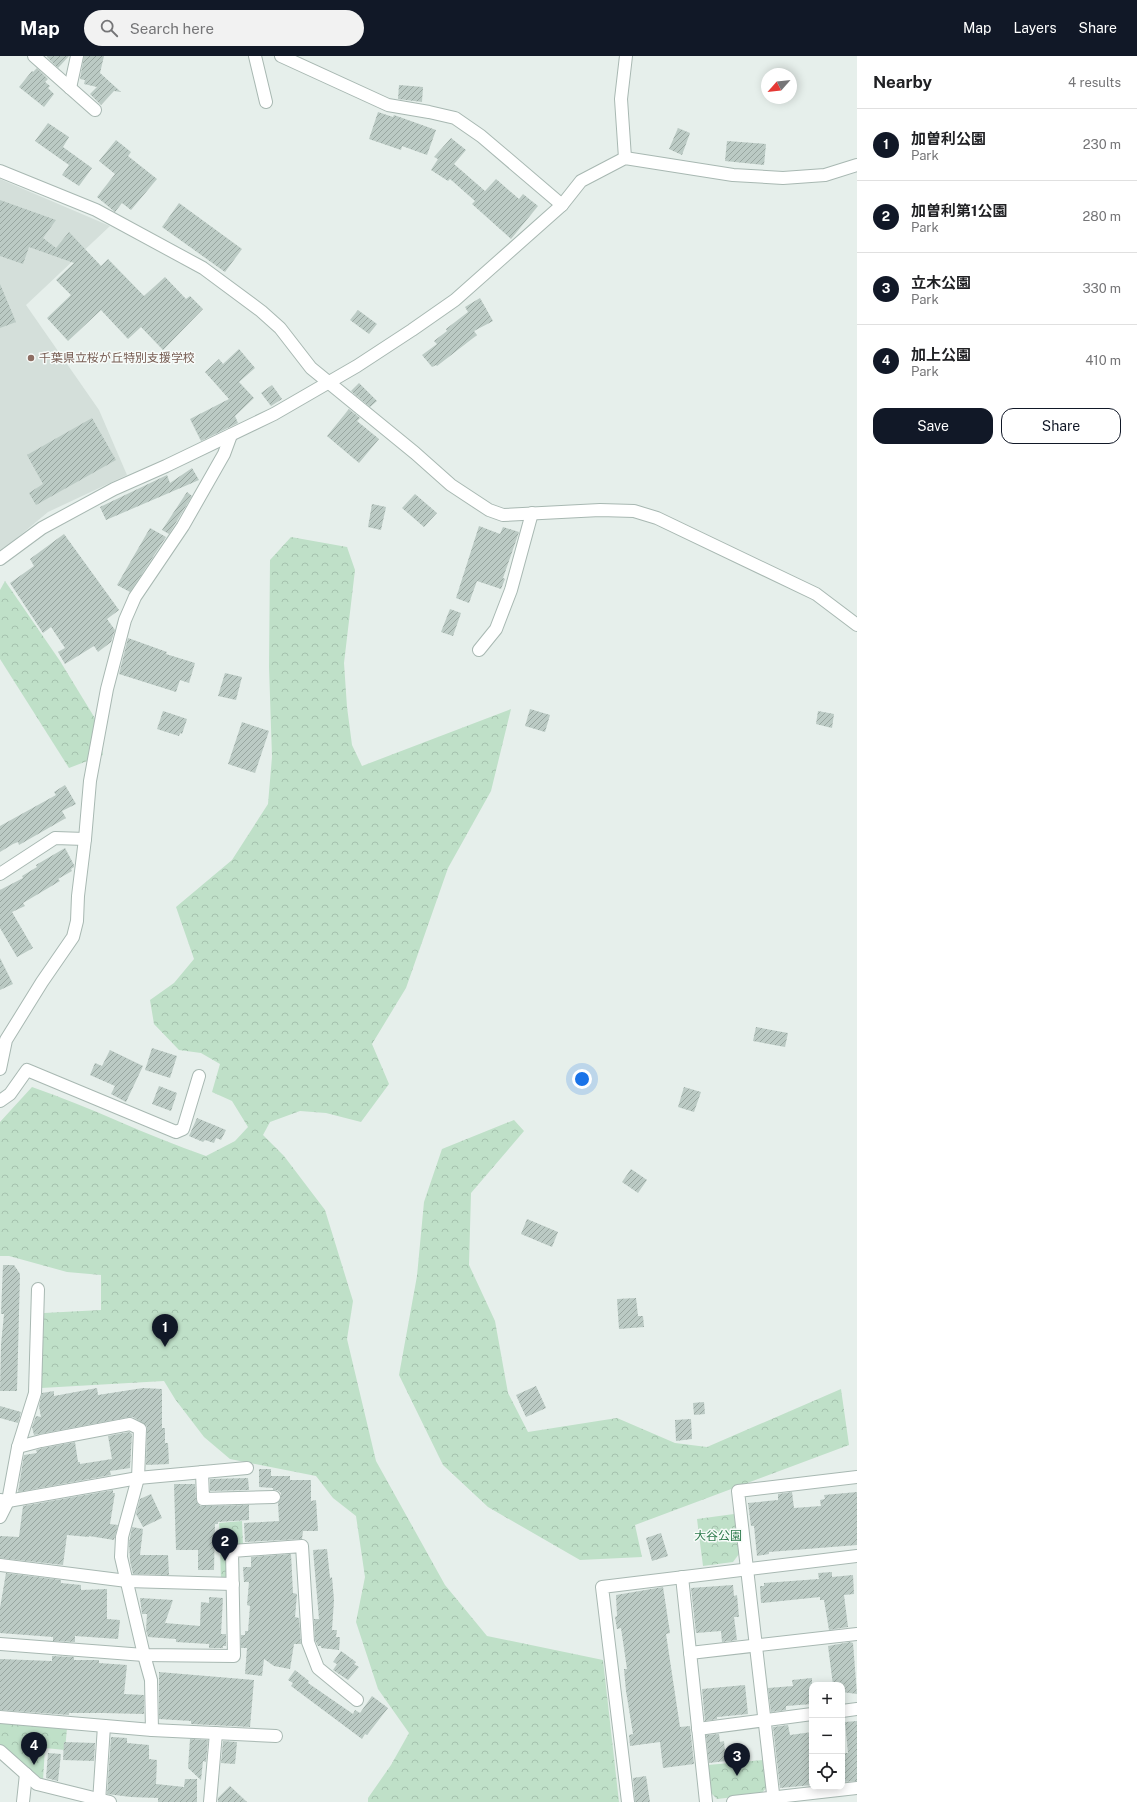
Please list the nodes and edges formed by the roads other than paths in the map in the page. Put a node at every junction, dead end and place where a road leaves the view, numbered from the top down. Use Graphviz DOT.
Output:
graph roads {
  1 [pos="34,56"];
  2 [pos="77,56"];
  3 [pos="255,56"];
  4 [pos="281,56"];
  5 [pos="626,56"];
  6 [pos="70,88"];
  7 [pos="266,102"];
  8 [pos="95,110"];
  9 [pos="625,158"];
  10 [pos="857,165"];
  11 [pos="0,171"];
  12 [pos="562,205"];
  13 [pos="327,383"];
  14 [pos="231,435"];
  15 [pos="532,513"];
  16 [pos="0,560"];
  17 [pos="857,625"];
  18 [pos="479,650"];
  19 [pos="85,839"];
  20 [pos="0,874"];
  21 [pos="0,1069"];
  22 [pos="199,1076"];
  23 [pos="0,1101"];
  24 [pos="38,1289"];
  25 [pos="18,1447"];
  26 [pos="247,1468"];
  27 [pos="202,1472"];
  28 [pos="857,1477"];
  29 [pos="138,1478"];
  30 [pos="274,1498"];
  31 [pos="4,1500"];
  32 [pos="0,1517"];
  33 [pos="857,1556"];
  34 [pos="0,1565"];
  35 [pos="747,1569"];
  36 [pos="682,1578"];
  37 [pos="127,1581"];
  38 [pos="233,1584"];
  39 [pos="857,1634"];
  40 [pos="0,1644"];
  41 [pos="756,1645"];
  42 [pos="690,1653"];
  43 [pos="144,1655"];
  44 [pos="357,1700"];
  45 [pos="857,1710"];
  46 [pos="845,1711"];
  47 [pos="809,1714"];
  48 [pos="0,1717"];
  49 [pos="764,1720"];
  50 [pos="104,1726"];
  51 [pos="698,1729"];
  52 [pos="152,1730"];
  53 [pos="216,1733"];
  54 [pos="276,1736"];
  55 [pos="0,1751"];
  56 [pos="26,1774"];
  57 [pos="857,1788"];
  58 [pos="773,1800"];
  59 [pos="103,1801"];
  60 [pos="23,1802"];
  61 [pos="210,1802"];
  62 [pos="628,1802"];
  63 [pos="706,1802"];
  64 [pos="733,1802"];
  1 -- 6 [label="street"];
  2 -- 6 [label="street"];
  3 -- 7 [label="street"];
  4 -- 12 [label="street"];
  5 -- 9 [label="street"];
  6 -- 8 [label="street"];
  9 -- 10 [label="street"];
  9 -- 12 [label="street"];
  11 -- 13 [label="street"];
  12 -- 13 [label="street"];
  13 -- 14 [label="street"];
  13 -- 15 [label="street"];
  14 -- 16 [label="street"];
  14 -- 19 [label="street"];
  15 -- 17 [label="street"];
  15 -- 18 [label="street"];
  19 -- 20 [label="street"];
  19 -- 21 [label="street"];
  22 -- 23 [label="street"];
  24 -- 25 [label="street"];
  25 -- 29 [label="street"];
  25 -- 31 [label="street"];
  26 -- 27 [label="street"];
  27 -- 29 [label="street"];
  27 -- 30 [label="street"];
  28 -- 35 [label="street"];
  29 -- 31 [label="street"];
  29 -- 37 [label="street"];
  31 -- 32 [label="street"];
  33 -- 35 [label="street"];
  34 -- 37 [label="street"];
  35 -- 36 [label="street"];
  35 -- 41 [label="street"];
  36 -- 42 [label="street"];
  36 -- 62 [label="street"];
  37 -- 38 [label="street"];
  37 -- 43 [label="street"];
  38 -- 43 [label="street"];
  38 -- 44 [label="street"];
  39 -- 41 [label="street"];
  40 -- 43 [label="street"];
  41 -- 42 [label="street"];
  41 -- 49 [label="street"];
  42 -- 51 [label="street"];
  43 -- 52 [label="street"];
  45 -- 46 [label="street"];
  47 -- 49 [label="street"];
  48 -- 50 [label="street"];
  49 -- 51 [label="street"];
  49 -- 58 [label="street"];
  50 -- 52 [label="street"];
  50 -- 59 [label="street"];
  51 -- 63 [label="street"];
  52 -- 53 [label="street"];
  53 -- 54 [label="street"];
  53 -- 61 [label="street"];
  55 -- 56 [label="street"];
  56 -- 59 [label="street"];
  56 -- 60 [label="street"];
  57 -- 58 [label="street"];
  58 -- 64 [label="street"];
}
